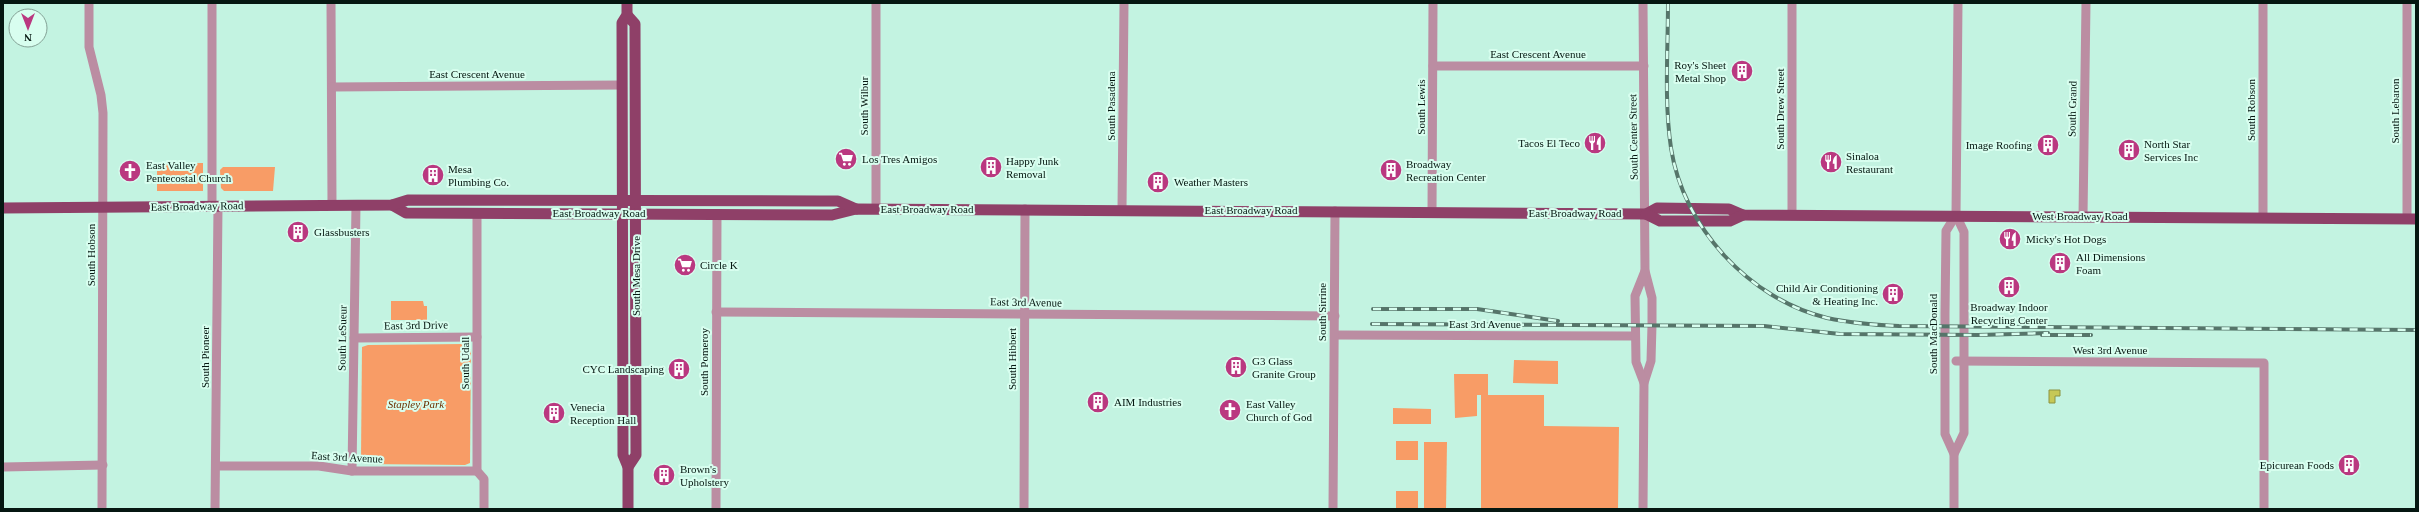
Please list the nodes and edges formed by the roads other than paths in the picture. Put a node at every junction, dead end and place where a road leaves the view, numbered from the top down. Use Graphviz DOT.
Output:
graph roads {
  1 [pos="89,3"];
  2 [pos="212,3"];
  3 [pos="331,3"];
  4 [pos="627,3"];
  5 [pos="876,3"];
  6 [pos="1124,3"];
  7 [pos="1433,3"];
  8 [pos="1643,3"];
  9 [pos="1792,3"];
  10 [pos="1958,3"];
  11 [pos="2086,3"];
  12 [pos="2263,3"];
  13 [pos="2407,3"];
  14 [pos="627,15"];
  15 [pos="1433,66"];
  16 [pos="1644,66"];
  17 [pos="622,86"];
  18 [pos="332,87"];
  19 [pos="622,200"];
  20 [pos="636,201"];
  21 [pos="332,204"];
  22 [pos="356,205"];
  23 [pos="392,205"];
  24 [pos="215,206"];
  25 [pos="3,208"];
  26 [pos="103,208"];
  27 [pos="1025,208"];
  28 [pos="856,209"];
  29 [pos="876,209"];
  30 [pos="1122,209"];
  31 [pos="1335,211"];
  32 [pos="1432,212"];
  33 [pos="622,213"];
  34 [pos="636,213"];
  35 [pos="477,214"];
  36 [pos="717,214"];
  37 [pos="1646,214"];
  38 [pos="1792,215"];
  39 [pos="1956,215"];
  40 [pos="2083,216"];
  41 [pos="2263,218"];
  42 [pos="2412,219"];
  43 [pos="1645,271"];
  44 [pos="716,312"];
  45 [pos="1025,315"];
  46 [pos="1335,316"];
  47 [pos="1335,335"];
  48 [pos="1635,336"];
  49 [pos="477,337"];
  50 [pos="354,338"];
  51 [pos="1960,361"];
  52 [pos="1644,382"];
  53 [pos="1954,454"];
  54 [pos="103,465"];
  55 [pos="216,466"];
  56 [pos="3,467"];
  57 [pos="628,467"];
  58 [pos="352,471"];
  59 [pos="477,471"];
  60 [pos="102,509"];
  61 [pos="215,509"];
  62 [pos="484,509"];
  63 [pos="628,509"];
  64 [pos="716,509"];
  65 [pos="1024,509"];
  66 [pos="1333,509"];
  67 [pos="1643,509"];
  68 [pos="1954,509"];
  69 [pos="2264,509"];
  1 -- 26 [label="street, South Hobson"];
  2 -- 24 [label="street, South Pioneer"];
  3 -- 18 [label="street"];
  4 -- 14 [label="main road, South Mesa Drive"];
  5 -- 29 [label="street, South Wilbur"];
  6 -- 30 [label="street, South Pasadena"];
  7 -- 15 [label="street, South Lewis"];
  8 -- 16 [label="street, South Center Street"];
  9 -- 38 [label="street, South Drew Street"];
  10 -- 39 [label="street, South MacDonald"];
  11 -- 40 [label="street, South Grand"];
  12 -- 41 [label="street, South Robson"];
  13 -- 42 [label="street, South Lebaron"];
  14 -- 17 [label="main road, South Mesa Drive"];
  14 -- 20 [label="main road, South Mesa Drive"];
  15 -- 16 [label="street, East Crescent Avenue"];
  15 -- 32 [label="street, South Lewis"];
  16 -- 37 [label="street, South Center Street"];
  17 -- 18 [label="street, East Crescent Avenue"];
  17 -- 19 [label="main road, South Mesa Drive"];
  18 -- 21 [label="street"];
  19 -- 20 [label="main road, East Broadway Road"];
  19 -- 23 [label="main road, East Broadway Road"];
  19 -- 33 [label="main road, South Mesa Drive"];
  20 -- 28 [label="main road, East Broadway Road"];
  20 -- 34 [label="main road, South Mesa Drive"];
  21 -- 22 [label="main road, East Broadway Road"];
  21 -- 24 [label="main road, East Broadway Road"];
  22 -- 23 [label="main road, East Broadway Road"];
  22 -- 50 [label="street, South LeSueur"];
  23 -- 35 [label="main road, East Broadway Road"];
  24 -- 26 [label="main road, East Broadway Road"];
  24 -- 55 [label="street, South Pioneer"];
  25 -- 26 [label="main road, East Broadway Road"];
  26 -- 54 [label="street, South Hobson"];
  27 -- 29 [label="main road, East Broadway Road"];
  27 -- 30 [label="main road, East Broadway Road"];
  27 -- 45 [label="street, South Hibbert"];
  28 -- 29 [label="main road, East Broadway Road"];
  28 -- 36 [label="main road, East Broadway Road"];
  30 -- 31 [label="main road, East Broadway Road"];
  31 -- 32 [label="main road, East Broadway Road"];
  31 -- 46 [label="street, South Sirrine"];
  32 -- 37 [label="main road, East Broadway Road"];
  33 -- 34 [label="main road, East Broadway Road"];
  33 -- 35 [label="main road, East Broadway Road"];
  33 -- 57 [label="main road, South Mesa Drive"];
  34 -- 36 [label="main road, East Broadway Road"];
  34 -- 57 [label="main road, South Mesa Drive"];
  35 -- 49 [label="street, South Udall"];
  36 -- 44 [label="street, South Pomeroy"];
  37 -- 38 [label="main road, West Broadway Road"];
  37 -- 43 [label="street, South Center Street"];
  38 -- 39 [label="main road, West Broadway Road"];
  39 -- 40 [label="main road, West Broadway Road"];
  39 -- 51 [label="street, South MacDonald"];
  39 -- 53 [label="street, South MacDonald"];
  40 -- 41 [label="main road, West Broadway Road"];
  41 -- 42 [label="main road, West Broadway Road"];
  43 -- 48 [label="street, South Center Street"];
  43 -- 52 [label="street, South Center Street"];
  44 -- 45 [label="street, East 3rd Avenue"];
  44 -- 64 [label="street, South Pomeroy"];
  45 -- 46 [label="street, East 3rd Avenue"];
  45 -- 65 [label="street, South Hibbert"];
  46 -- 47 [label="street, South Sirrine"];
  47 -- 48 [label="street, East 3rd Avenue"];
  47 -- 66 [label="street, South Sirrine"];
  48 -- 52 [label="street, South Center Street"];
  49 -- 50 [label="street, East 3rd Drive"];
  49 -- 59 [label="street, South Udall"];
  50 -- 58 [label="street, South LeSueur"];
  51 -- 53 [label="street, South MacDonald"];
  51 -- 69 [label="street, West 3rd Avenue"];
  52 -- 67 [label="street, South Center Street"];
  53 -- 68 [label="street, South MacDonald"];
  54 -- 56 [label="street"];
  54 -- 60 [label="street, South Hobson"];
  55 -- 58 [label="street, East 3rd Avenue"];
  55 -- 61 [label="street, South Pioneer"];
  57 -- 63 [label="main road, South Mesa Drive"];
  58 -- 59 [label="street, East 3rd Avenue"];
  59 -- 62 [label="street, South Udall"];
}
